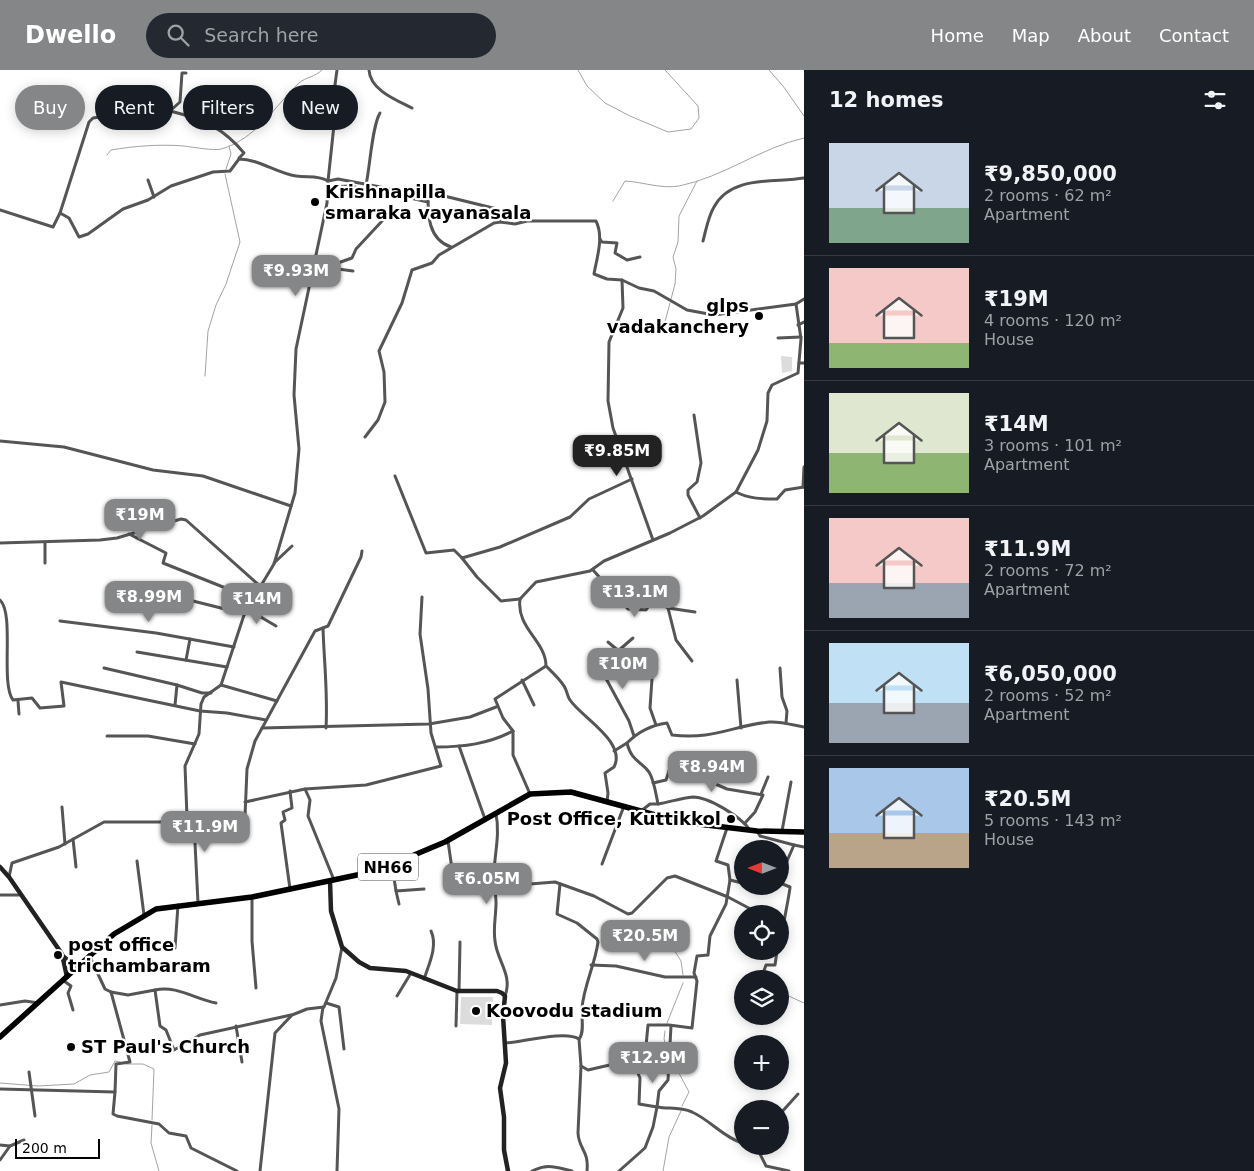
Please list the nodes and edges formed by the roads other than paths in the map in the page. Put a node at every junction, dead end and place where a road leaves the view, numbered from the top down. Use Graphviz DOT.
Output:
graph roads {
  1 [pos="337,70"];
  2 [pos="369,70"];
  3 [pos="186,73"];
  4 [pos="173,108"];
  5 [pos="412,108"];
  6 [pos="173,112"];
  7 [pos="380,113"];
  8 [pos="95,118"];
  9 [pos="238,159"];
  10 [pos="804,178"];
  11 [pos="148,180"];
  12 [pos="328,181"];
  13 [pos="366,185"];
  14 [pos="327,187"];
  15 [pos="428,192"];
  16 [pos="154,197"];
  17 [pos="428,202"];
  18 [pos="0,210"];
  19 [pos="60,213"];
  20 [pos="383,220"];
  21 [pos="500,222"];
  22 [pos="599,238"];
  23 [pos="703,241"];
  24 [pos="452,248"];
  25 [pos="640,257"];
  26 [pos="315,259"];
  27 [pos="335,264"];
  28 [pos="353,271"];
  29 [pos="622,280"];
  30 [pos="804,299"];
  31 [pos="796,304"];
  32 [pos="804,322"];
  33 [pos="798,325"];
  34 [pos="801,337"];
  35 [pos="778,338"];
  36 [pos="804,363"];
  37 [pos="799,364"];
  38 [pos="694,414"];
  39 [pos="365,437"];
  40 [pos="0,441"];
  41 [pos="804,467"];
  42 [pos="395,476"];
  43 [pos="632,479"];
  44 [pos="803,487"];
  45 [pos="736,492"];
  46 [pos="291,506"];
  47 [pos="700,518"];
  48 [pos="129,534"];
  49 [pos="654,540"];
  50 [pos="45,542"];
  51 [pos="0,543"];
  52 [pos="292,546"];
  53 [pos="362,551"];
  54 [pos="462,558"];
  55 [pos="45,563"];
  56 [pos="274,564"];
  57 [pos="593,570"];
  58 [pos="260,586"];
  59 [pos="157,592"];
  60 [pos="422,597"];
  61 [pos="253,599"];
  62 [pos="520,599"];
  63 [pos="0,600"];
  64 [pos="668,608"];
  65 [pos="247,609"];
  66 [pos="695,612"];
  67 [pos="245,614"];
  68 [pos="60,621"];
  69 [pos="276,626"];
  70 [pos="323,628"];
  71 [pos="633,638"];
  72 [pos="190,639"];
  73 [pos="608,642"];
  74 [pos="234,647"];
  75 [pos="137,652"];
  76 [pos="618,652"];
  77 [pos="186,660"];
  78 [pos="692,661"];
  79 [pos="546,666"];
  80 [pos="227,667"];
  81 [pos="591,667"];
  82 [pos="104,668"];
  83 [pos="780,668"];
  84 [pos="522,680"];
  85 [pos="738,680"];
  86 [pos="177,685"];
  87 [pos="221,685"];
  88 [pos="211,693"];
  89 [pos="18,701"];
  90 [pos="277,701"];
  91 [pos="175,705"];
  92 [pos="534,705"];
  93 [pos="496,707"];
  94 [pos="200,711"];
  95 [pos="19,714"];
  96 [pos="266,720"];
  97 [pos="430,724"];
  98 [pos="786,724"];
  99 [pos="656,725"];
  100 [pos="804,727"];
  101 [pos="262,728"];
  102 [pos="326,728"];
  103 [pos="741,728"];
  104 [pos="513,731"];
  105 [pos="107,736"];
  106 [pos="634,736"];
  107 [pos="627,743"];
  108 [pos="195,744"];
  109 [pos="459,746"];
  110 [pos="436,747"];
  111 [pos="614,751"];
  112 [pos="768,777"];
  113 [pos="790,782"];
  114 [pos="653,784"];
  115 [pos="306,789"];
  116 [pos="290,791"];
  117 [pos="530,794"];
  118 [pos="761,794"];
  119 [pos="245,802"];
  120 [pos="607,802"];
  121 [pos="658,804"];
  122 [pos="624,806"];
  123 [pos="62,807"];
  124 [pos="641,811"];
  125 [pos="496,814"];
  126 [pos="187,818"];
  127 [pos="485,820"];
  128 [pos="745,823"];
  129 [pos="727,828"];
  130 [pos="750,831"];
  131 [pos="757,831"];
  132 [pos="804,832"];
  133 [pos="781,833"];
  134 [pos="73,840"];
  135 [pos="448,840"];
  136 [pos="65,844"];
  137 [pos="794,845"];
  138 [pos="804,847"];
  139 [pos="789,856"];
  140 [pos="137,861"];
  141 [pos="602,864"];
  142 [pos="392,866"];
  143 [pos="0,867"];
  144 [pos="76,867"];
  145 [pos="452,869"];
  146 [pos="494,874"];
  147 [pos="9,877"];
  148 [pos="730,880"];
  149 [pos="332,881"];
  150 [pos="734,881"];
  151 [pos="560,884"];
  152 [pos="290,889"];
  153 [pos="424,889"];
  154 [pos="396,890"];
  155 [pos="0,895"];
  156 [pos="21,895"];
  157 [pos="252,897"];
  158 [pos="728,897"];
  159 [pos="198,903"];
  160 [pos="399,904"];
  161 [pos="178,905"];
  162 [pos="743,905"];
  163 [pos="144,915"];
  164 [pos="432,931"];
  165 [pos="460,942"];
  166 [pos="342,947"];
  167 [pos="175,948"];
  168 [pos="62,954"];
  169 [pos="89,954"];
  170 [pos="776,960"];
  171 [pos="591,965"];
  172 [pos="77,968"];
  173 [pos="764,970"];
  174 [pos="411,973"];
  175 [pos="696,977"];
  176 [pos="66,979"];
  177 [pos="424,979"];
  178 [pos="256,988"];
  179 [pos="155,990"];
  180 [pos="458,991"];
  181 [pos="111,992"];
  182 [pos="397,996"];
  183 [pos="505,996"];
  184 [pos="216,1003"];
  185 [pos="326,1003"];
  186 [pos="40,1004"];
  187 [pos="0,1005"];
  188 [pos="323,1007"];
  189 [pos="74,1010"];
  190 [pos="292,1015"];
  191 [pos="236,1026"];
  192 [pos="456,1026"];
  193 [pos="672,1026"];
  194 [pos="0,1036"];
  195 [pos="579,1039"];
  196 [pos="506,1044"];
  197 [pos="344,1049"];
  198 [pos="630,1055"];
  199 [pos="242,1062"];
  200 [pos="581,1066"];
  201 [pos="29,1072"];
  202 [pos="29,1086"];
  203 [pos="0,1088"];
  204 [pos="115,1092"];
  205 [pos="798,1094"];
  206 [pos="789,1104"];
  207 [pos="657,1107"];
  208 [pos="35,1116"];
  209 [pos="734,1139"];
  210 [pos="24,1140"];
  211 [pos="0,1145"];
  212 [pos="10,1146"];
  213 [pos="760,1155"];
  214 [pos="0,1160"];
  215 [pos="237,1171"];
  216 [pos="261,1171"];
  217 [pos="337,1171"];
  218 [pos="508,1171"];
  219 [pos="532,1171"];
  220 [pos="572,1171"];
  221 [pos="587,1171"];
  222 [pos="620,1171"];
  223 [pos="789,1171"];
  1 -- 12 [label="street"];
  2 -- 5 [label="street"];
  3 -- 4 [label="street"];
  6 -- 9 [label="street"];
  7 -- 13 [label="street"];
  8 -- 19 [label="street"];
  9 -- 12 [label="street"];
  9 -- 16 [label="street"];
  10 -- 23 [label="street"];
  11 -- 16 [label="street"];
  12 -- 13 [label="street"];
  12 -- 14 [label="street"];
  13 -- 15 [label="street"];
  14 -- 17 [label="street"];
  14 -- 26 [label="street"];
  15 -- 17 [label="street"];
  15 -- 21 [label="street"];
  16 -- 19 [label="street"];
  17 -- 24 [label="street"];
  18 -- 19 [label="street"];
  20 -- 27 [label="street"];
  21 -- 22 [label="street"];
  21 -- 24 [label="street"];
  22 -- 25 [label="street"];
  22 -- 29 [label="street"];
  24 -- 39 [label="street"];
  26 -- 27 [label="street"];
  26 -- 46 [label="street"];
  27 -- 28 [label="street"];
  29 -- 31 [label="street"];
  29 -- 43 [label="street"];
  30 -- 31 [label="street"];
  31 -- 33 [label="street"];
  32 -- 33 [label="street"];
  33 -- 34 [label="street"];
  34 -- 35 [label="street"];
  34 -- 37 [label="street"];
  36 -- 37 [label="street"];
  37 -- 45 [label="street"];
  38 -- 47 [label="street"];
  40 -- 46 [label="street"];
  41 -- 44 [label="street"];
  42 -- 54 [label="street"];
  43 -- 49 [label="street"];
  43 -- 54 [label="street"];
  44 -- 45 [label="street"];
  45 -- 47 [label="street"];
  46 -- 56 [label="street"];
  47 -- 49 [label="street"];
  48 -- 50 [label="street"];
  48 -- 58 [label="street"];
  48 -- 61 [label="street"];
  49 -- 57 [label="street"];
  50 -- 51 [label="street"];
  50 -- 55 [label="street"];
  52 -- 56 [label="street"];
  53 -- 70 [label="street"];
  54 -- 62 [label="street"];
  56 -- 58 [label="street"];
  57 -- 62 [label="street"];
  57 -- 64 [label="street"];
  58 -- 61 [label="street"];
  59 -- 67 [label="street"];
  60 -- 97 [label="street"];
  61 -- 65 [label="street"];
  62 -- 79 [label="street"];
  63 -- 89 [label="street"];
  64 -- 66 [label="street"];
  64 -- 78 [label="street"];
  65 -- 67 [label="street"];
  65 -- 69 [label="street"];
  67 -- 74 [label="street"];
  68 -- 72 [label="street"];
  70 -- 90 [label="street"];
  70 -- 102 [label="street"];
  71 -- 76 [label="street"];
  72 -- 74 [label="street"];
  72 -- 77 [label="street"];
  73 -- 76 [label="street"];
  74 -- 80 [label="street"];
  75 -- 77 [label="street"];
  76 -- 99 [label="street"];
  77 -- 80 [label="street"];
  79 -- 84 [label="street"];
  79 -- 111 [label="street"];
  80 -- 87 [label="street"];
  81 -- 106 [label="street"];
  82 -- 86 [label="street"];
  83 -- 98 [label="street"];
  84 -- 92 [label="street"];
  84 -- 93 [label="street"];
  85 -- 103 [label="street"];
  86 -- 88 [label="street"];
  86 -- 91 [label="street"];
  87 -- 88 [label="street"];
  87 -- 90 [label="street"];
  88 -- 94 [label="street"];
  89 -- 91 [label="street"];
  89 -- 95 [label="street"];
  90 -- 96 [label="street"];
  91 -- 94 [label="street"];
  93 -- 97 [label="street"];
  93 -- 104 [label="street"];
  94 -- 96 [label="street"];
  94 -- 108 [label="street"];
  96 -- 101 [label="street"];
  97 -- 102 [label="street"];
  97 -- 110 [label="street"];
  98 -- 100 [label="street"];
  98 -- 103 [label="street"];
  99 -- 103 [label="street"];
  99 -- 106 [label="street"];
  101 -- 102 [label="street"];
  101 -- 119 [label="street"];
  104 -- 109 [label="street"];
  104 -- 117 [label="street"];
  105 -- 108 [label="street"];
  106 -- 107 [label="street"];
  107 -- 111 [label="street"];
  107 -- 114 [label="street"];
  108 -- 126 [label="street"];
  109 -- 110 [label="street"];
  109 -- 127 [label="street"];
  110 -- 115 [label="street"];
  111 -- 120 [label="street"];
  112 -- 118 [label="street"];
  113 -- 133 [label="street"];
  114 -- 118 [label="street"];
  114 -- 121 [label="street"];
  115 -- 116 [label="street"];
  115 -- 149 [label="street"];
  116 -- 119 [label="street"];
  116 -- 152 [label="street"];
  117 -- 120 [label="highway, NH66"];
  117 -- 125 [label="highway, NH66"];
  118 -- 128 [label="street"];
  119 -- 126 [label="street"];
  120 -- 122 [label="highway, NH66"];
  121 -- 124 [label="street"];
  121 -- 128 [label="street"];
  122 -- 124 [label="highway, NH66"];
  122 -- 141 [label="street"];
  123 -- 136 [label="street"];
  124 -- 129 [label="highway, NH66"];
  125 -- 127 [label="highway, NH66"];
  125 -- 146 [label="street"];
  126 -- 134 [label="street"];
  126 -- 159 [label="street"];
  127 -- 135 [label="highway, NH66"];
  128 -- 130 [label="street"];
  129 -- 130 [label="highway, NH66"];
  129 -- 148 [label="street"];
  130 -- 131 [label="highway, NH66"];
  131 -- 133 [label="highway, NH66"];
  131 -- 137 [label="street"];
  132 -- 133 [label="highway, NH66"];
  134 -- 136 [label="street"];
  134 -- 144 [label="street"];
  135 -- 142 [label="highway, NH66"];
  135 -- 145 [label="street"];
  136 -- 147 [label="street"];
  137 -- 138 [label="street"];
  137 -- 139 [label="street"];
  140 -- 163 [label="street"];
  142 -- 149 [label="highway, NH66"];
  142 -- 154 [label="street"];
  143 -- 147 [label="main road"];
  146 -- 151 [label="street"];
  146 -- 183 [label="street"];
  147 -- 156 [label="main road"];
  148 -- 150 [label="street"];
  148 -- 158 [label="street"];
  149 -- 152 [label="highway, NH66"];
  149 -- 166 [label="main road"];
  151 -- 158 [label="street"];
  151 -- 171 [label="street"];
  152 -- 157 [label="highway, NH66"];
  153 -- 154 [label="street"];
  154 -- 160 [label="street"];
  155 -- 156 [label="street"];
  156 -- 168 [label="main road"];
  157 -- 159 [label="highway, NH66"];
  157 -- 178 [label="street"];
  158 -- 162 [label="street"];
  158 -- 175 [label="street"];
  159 -- 161 [label="highway, NH66"];
  161 -- 163 [label="highway, NH66"];
  161 -- 167 [label="street"];
  163 -- 169 [label="highway, NH66"];
  164 -- 177 [label="street"];
  165 -- 180 [label="street"];
  166 -- 174 [label="main road"];
  166 -- 185 [label="street"];
  168 -- 172 [label="main road"];
  168 -- 176 [label="main road"];
  169 -- 172 [label="highway, NH66"];
  169 -- 181 [label="street"];
  170 -- 173 [label="street"];
  171 -- 175 [label="street"];
  171 -- 195 [label="street"];
  172 -- 176 [label="highway, NH66"];
  174 -- 177 [label="main road"];
  174 -- 182 [label="street"];
  175 -- 193 [label="street"];
  176 -- 186 [label="highway, NH66"];
  176 -- 189 [label="street"];
  177 -- 180 [label="main road"];
  179 -- 181 [label="street"];
  179 -- 184 [label="street"];
  179 -- 191 [label="street"];
  180 -- 183 [label="main road"];
  180 -- 192 [label="street"];
  181 -- 204 [label="street"];
  183 -- 196 [label="main road"];
  185 -- 188 [label="street"];
  185 -- 197 [label="street"];
  186 -- 187 [label="street"];
  186 -- 194 [label="highway, NH66"];
  188 -- 190 [label="street"];
  188 -- 217 [label="street"];
  190 -- 191 [label="street"];
  190 -- 216 [label="street"];
  191 -- 199 [label="street"];
  193 -- 198 [label="street"];
  193 -- 207 [label="street"];
  195 -- 196 [label="street"];
  195 -- 200 [label="street"];
  196 -- 218 [label="main road"];
  198 -- 200 [label="street"];
  198 -- 207 [label="street"];
  200 -- 221 [label="street"];
  201 -- 202 [label="street"];
  202 -- 203 [label="street"];
  202 -- 204 [label="street"];
  202 -- 208 [label="street"];
  204 -- 215 [label="street"];
  205 -- 206 [label="street"];
  207 -- 209 [label="street"];
  207 -- 222 [label="street"];
  210 -- 212 [label="street"];
  211 -- 212 [label="street"];
  212 -- 214 [label="street"];
  213 -- 223 [label="street"];
  219 -- 220 [label="street"];
}
